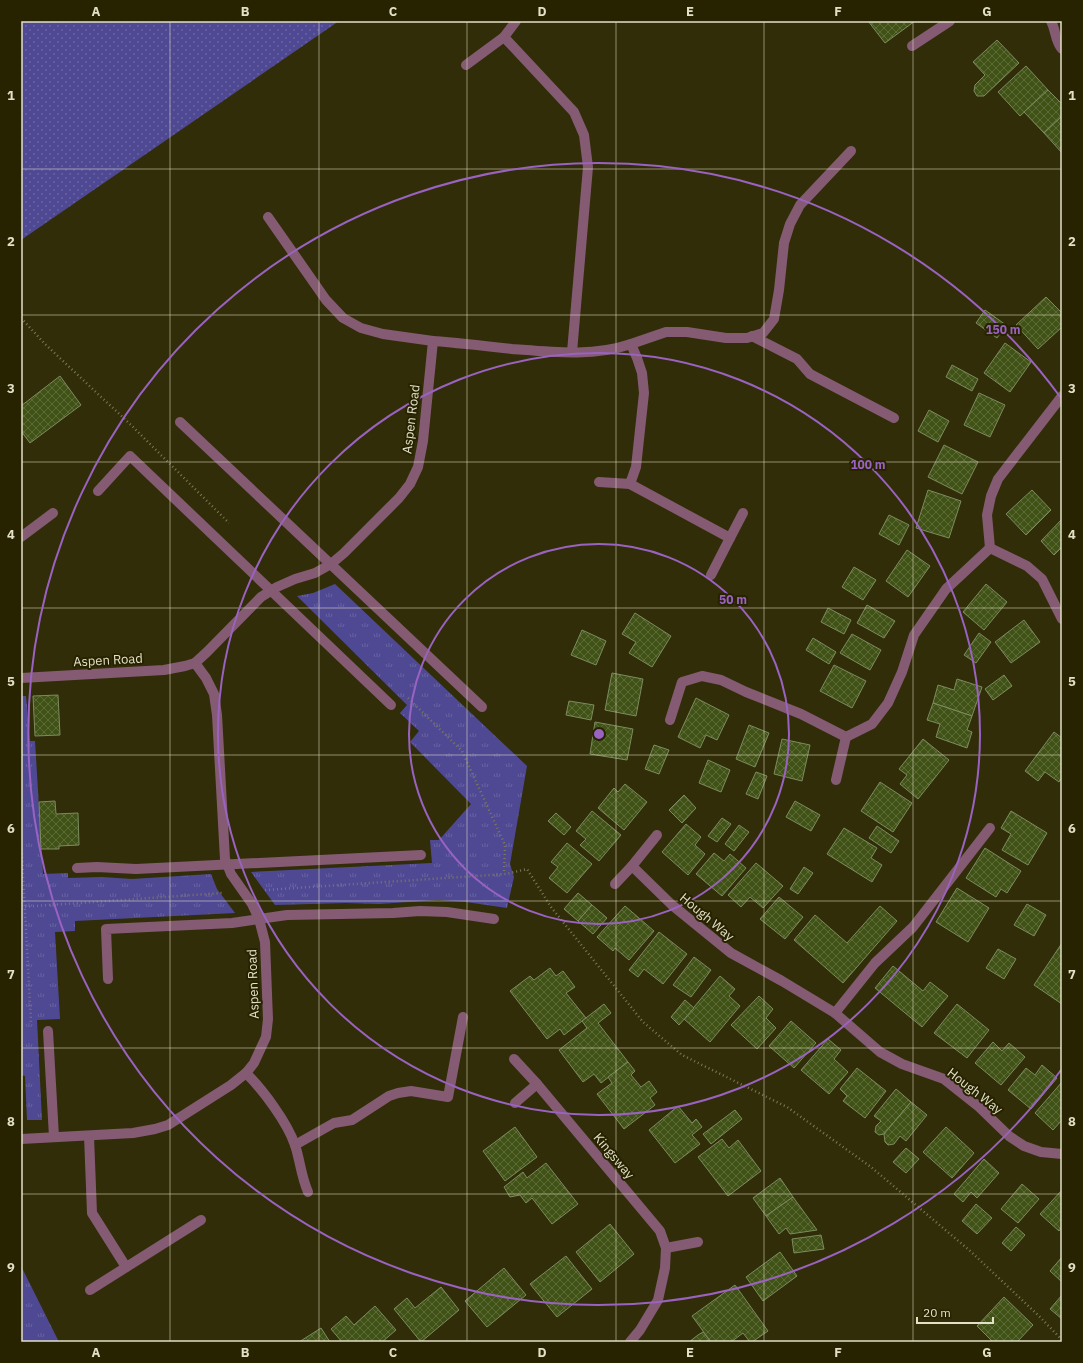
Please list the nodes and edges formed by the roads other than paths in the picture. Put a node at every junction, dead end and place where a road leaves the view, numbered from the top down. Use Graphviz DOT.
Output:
graph roads {
  1 [pos="516,21"];
  2 [pos="950,21"];
  3 [pos="1053,24"];
  4 [pos="504,37"];
  5 [pos="912,46"];
  6 [pos="1062,49"];
  7 [pos="466,65"];
  8 [pos="851,151"];
  9 [pos="268,217"];
  10 [pos="752,336"];
  11 [pos="433,341"];
  12 [pos="630,344"];
  13 [pos="572,352"];
  14 [pos="1062,396"];
  15 [pos="894,418"];
  16 [pos="180,422"];
  17 [pos="599,482"];
  18 [pos="630,484"];
  19 [pos="98,491"];
  20 [pos="53,513"];
  21 [pos="743,513"];
  22 [pos="21,537"];
  23 [pos="730,538"];
  24 [pos="990,548"];
  25 [pos="331,564"];
  26 [pos="711,575"];
  27 [pos="272,590"];
  28 [pos="1062,619"];
  29 [pos="195,663"];
  30 [pos="21,678"];
  31 [pos="391,705"];
  32 [pos="482,707"];
  33 [pos="670,720"];
  34 [pos="846,737"];
  35 [pos="836,780"];
  36 [pos="990,828"];
  37 [pos="657,835"];
  38 [pos="421,855"];
  39 [pos="227,865"];
  40 [pos="632,866"];
  41 [pos="77,868"];
  42 [pos="615,884"];
  43 [pos="259,919"];
  44 [pos="494,919"];
  45 [pos="108,979"];
  46 [pos="835,1012"];
  47 [pos="463,1017"];
  48 [pos="48,1031"];
  49 [pos="514,1059"];
  50 [pos="246,1073"];
  51 [pos="537,1084"];
  52 [pos="515,1103"];
  53 [pos="90,1136"];
  54 [pos="54,1137"];
  55 [pos="21,1139"];
  56 [pos="295,1145"];
  57 [pos="1062,1154"];
  58 [pos="308,1192"];
  59 [pos="201,1220"];
  60 [pos="698,1242"];
  61 [pos="666,1248"];
  62 [pos="126,1267"];
  63 [pos="90,1290"];
  64 [pos="630,1342"];
  1 -- 4 [label="street"];
  2 -- 5 [label="street"];
  3 -- 6 [label="street"];
  4 -- 7 [label="street"];
  4 -- 13 [label="street"];
  8 -- 10 [label="street"];
  9 -- 11 [label="street"];
  10 -- 12 [label="street"];
  10 -- 15 [label="street"];
  11 -- 13 [label="street"];
  11 -- 25 [label="street, Aspen Road"];
  12 -- 13 [label="street"];
  12 -- 18 [label="street"];
  14 -- 24 [label="street"];
  16 -- 25 [label="street"];
  17 -- 18 [label="street"];
  18 -- 23 [label="street"];
  19 -- 27 [label="street"];
  20 -- 22 [label="street"];
  21 -- 23 [label="street"];
  23 -- 26 [label="street"];
  24 -- 28 [label="street"];
  24 -- 34 [label="street"];
  25 -- 27 [label="street, Aspen Road"];
  25 -- 32 [label="street"];
  27 -- 29 [label="street, Aspen Road"];
  27 -- 31 [label="street"];
  29 -- 30 [label="street, Aspen Road"];
  29 -- 39 [label="street, Aspen Road"];
  33 -- 34 [label="street"];
  34 -- 35 [label="street"];
  36 -- 46 [label="street"];
  37 -- 40 [label="street"];
  38 -- 39 [label="street"];
  39 -- 41 [label="street"];
  39 -- 43 [label="street, Aspen Road"];
  40 -- 42 [label="street"];
  40 -- 46 [label="street, Hough Way"];
  43 -- 44 [label="street"];
  43 -- 45 [label="street"];
  43 -- 50 [label="street, Aspen Road"];
  46 -- 57 [label="street, Hough Way"];
  47 -- 56 [label="street"];
  48 -- 54 [label="street"];
  49 -- 51 [label="street, Kingsway"];
  50 -- 53 [label="street, Aspen Road"];
  50 -- 56 [label="street"];
  51 -- 52 [label="street"];
  51 -- 61 [label="street, Kingsway"];
  53 -- 54 [label="street, Aspen Road"];
  53 -- 62 [label="street"];
  54 -- 55 [label="street, Aspen Road"];
  56 -- 58 [label="street"];
  59 -- 62 [label="street"];
  60 -- 61 [label="street"];
  61 -- 64 [label="street, Kingsway"];
  62 -- 63 [label="street"];
}
